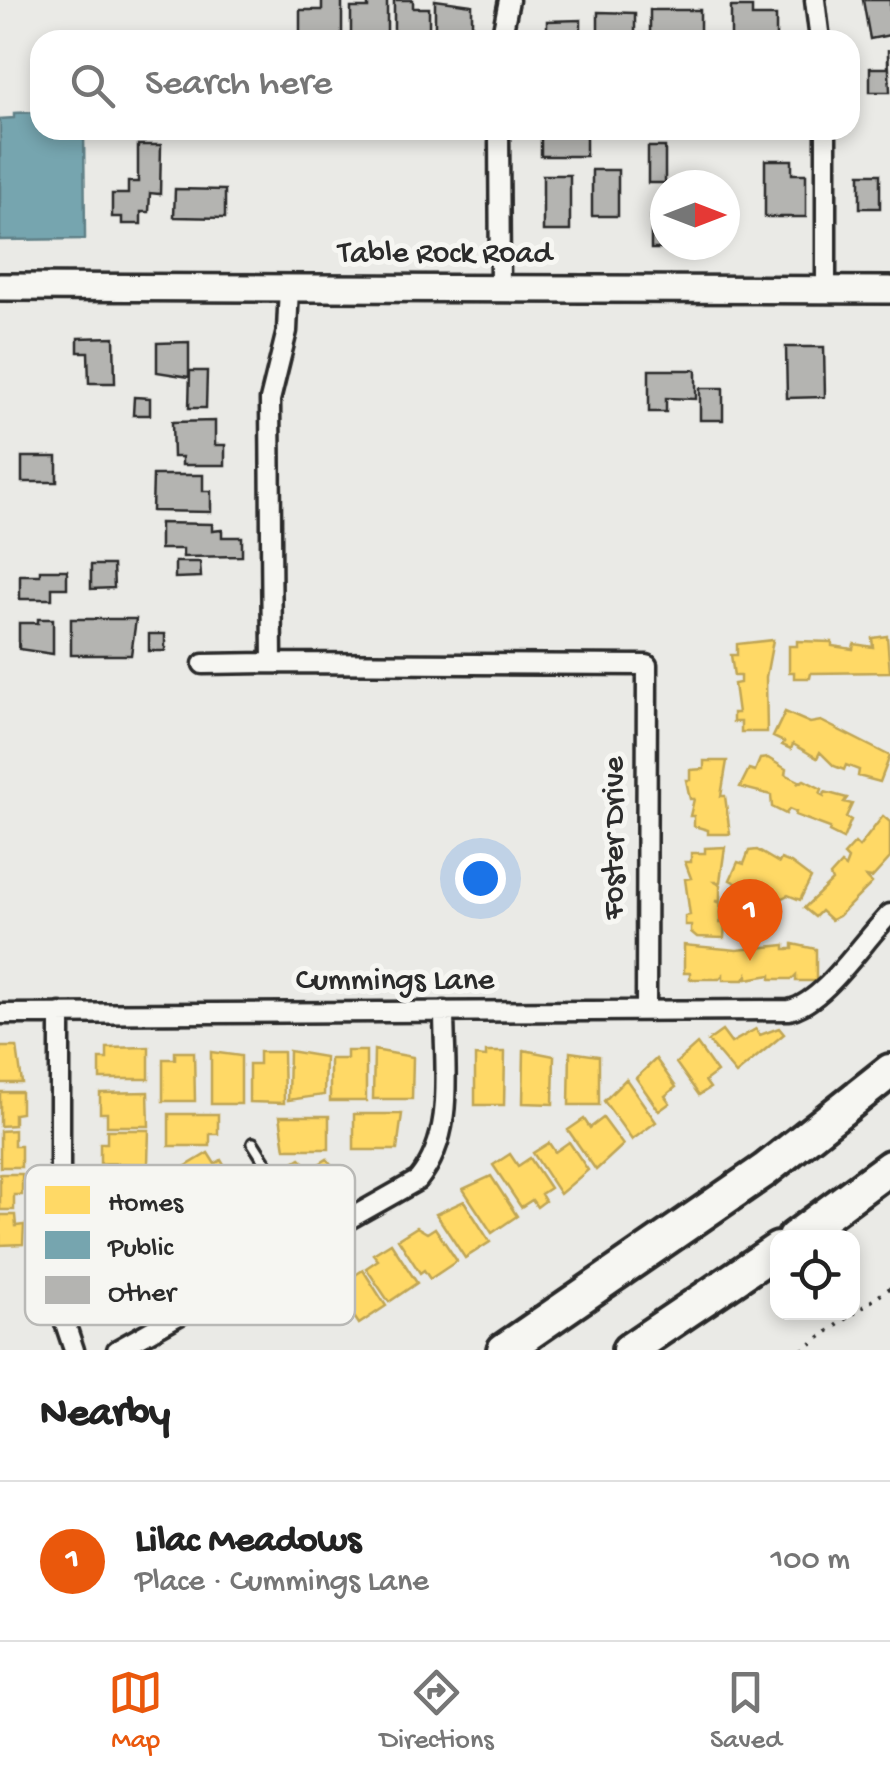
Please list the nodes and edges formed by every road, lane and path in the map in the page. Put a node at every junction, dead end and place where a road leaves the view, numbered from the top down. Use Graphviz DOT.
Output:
graph roads {
  1 [pos="510,0"];
  2 [pos="815,0"];
  3 [pos="503,30"];
  4 [pos="819,30"];
  5 [pos="499,140"];
  6 [pos="826,140"];
  7 [pos="500,286"];
  8 [pos="0,287"];
  9 [pos="290,287"];
  10 [pos="826,290"];
  11 [pos="890,290"];
  12 [pos="272,662"];
  13 [pos="203,664"];
  14 [pos="890,914"];
  15 [pos="646,1010"];
  16 [pos="444,1011"];
  17 [pos="60,1013"];
  18 [pos="0,1014"];
  19 [pos="890,1071"];
  20 [pos="253,1143"];
  21 [pos="60,1165"];
  22 [pos="267,1165"];
  23 [pos="890,1167"];
  24 [pos="355,1216"];
  25 [pos="805,1230"];
  26 [pos="770,1255"];
  27 [pos="890,1288"];
  28 [pos="66,1325"];
  29 [pos="161,1325"];
  30 [pos="74,1350"];
  31 [pos="117,1350"];
  32 [pos="504,1350"];
  33 [pos="629,1350"];
  34 [pos="802,1350"];
  1 -- 3 [label="street"];
  2 -- 4 [label="street"];
  5 -- 7 [label="street"];
  6 -- 10 [label="street"];
  7 -- 9 [label="main road, Table Rock Road"];
  7 -- 10 [label="main road, Table Rock Road"];
  8 -- 9 [label="main road, Table Rock Road"];
  9 -- 12 [label="street"];
  10 -- 11 [label="main road, Table Rock Road"];
  12 -- 13 [label="street"];
  12 -- 15 [label="street, Foster Drive"];
  14 -- 15 [label="street, Cummings Lane"];
  15 -- 16 [label="street, Cummings Lane"];
  16 -- 17 [label="street, Cummings Lane"];
  16 -- 24 [label="street"];
  17 -- 18 [label="street, Cummings Lane"];
  17 -- 21 [label="street"];
  19 -- 32 [label="highway"];
  20 -- 22 [label="lane"];
  23 -- 25 [label="highway"];
  26 -- 33 [label="highway"];
  27 -- 34 [label="path"];
  28 -- 30 [label="street"];
  29 -- 31 [label="street"];
}
